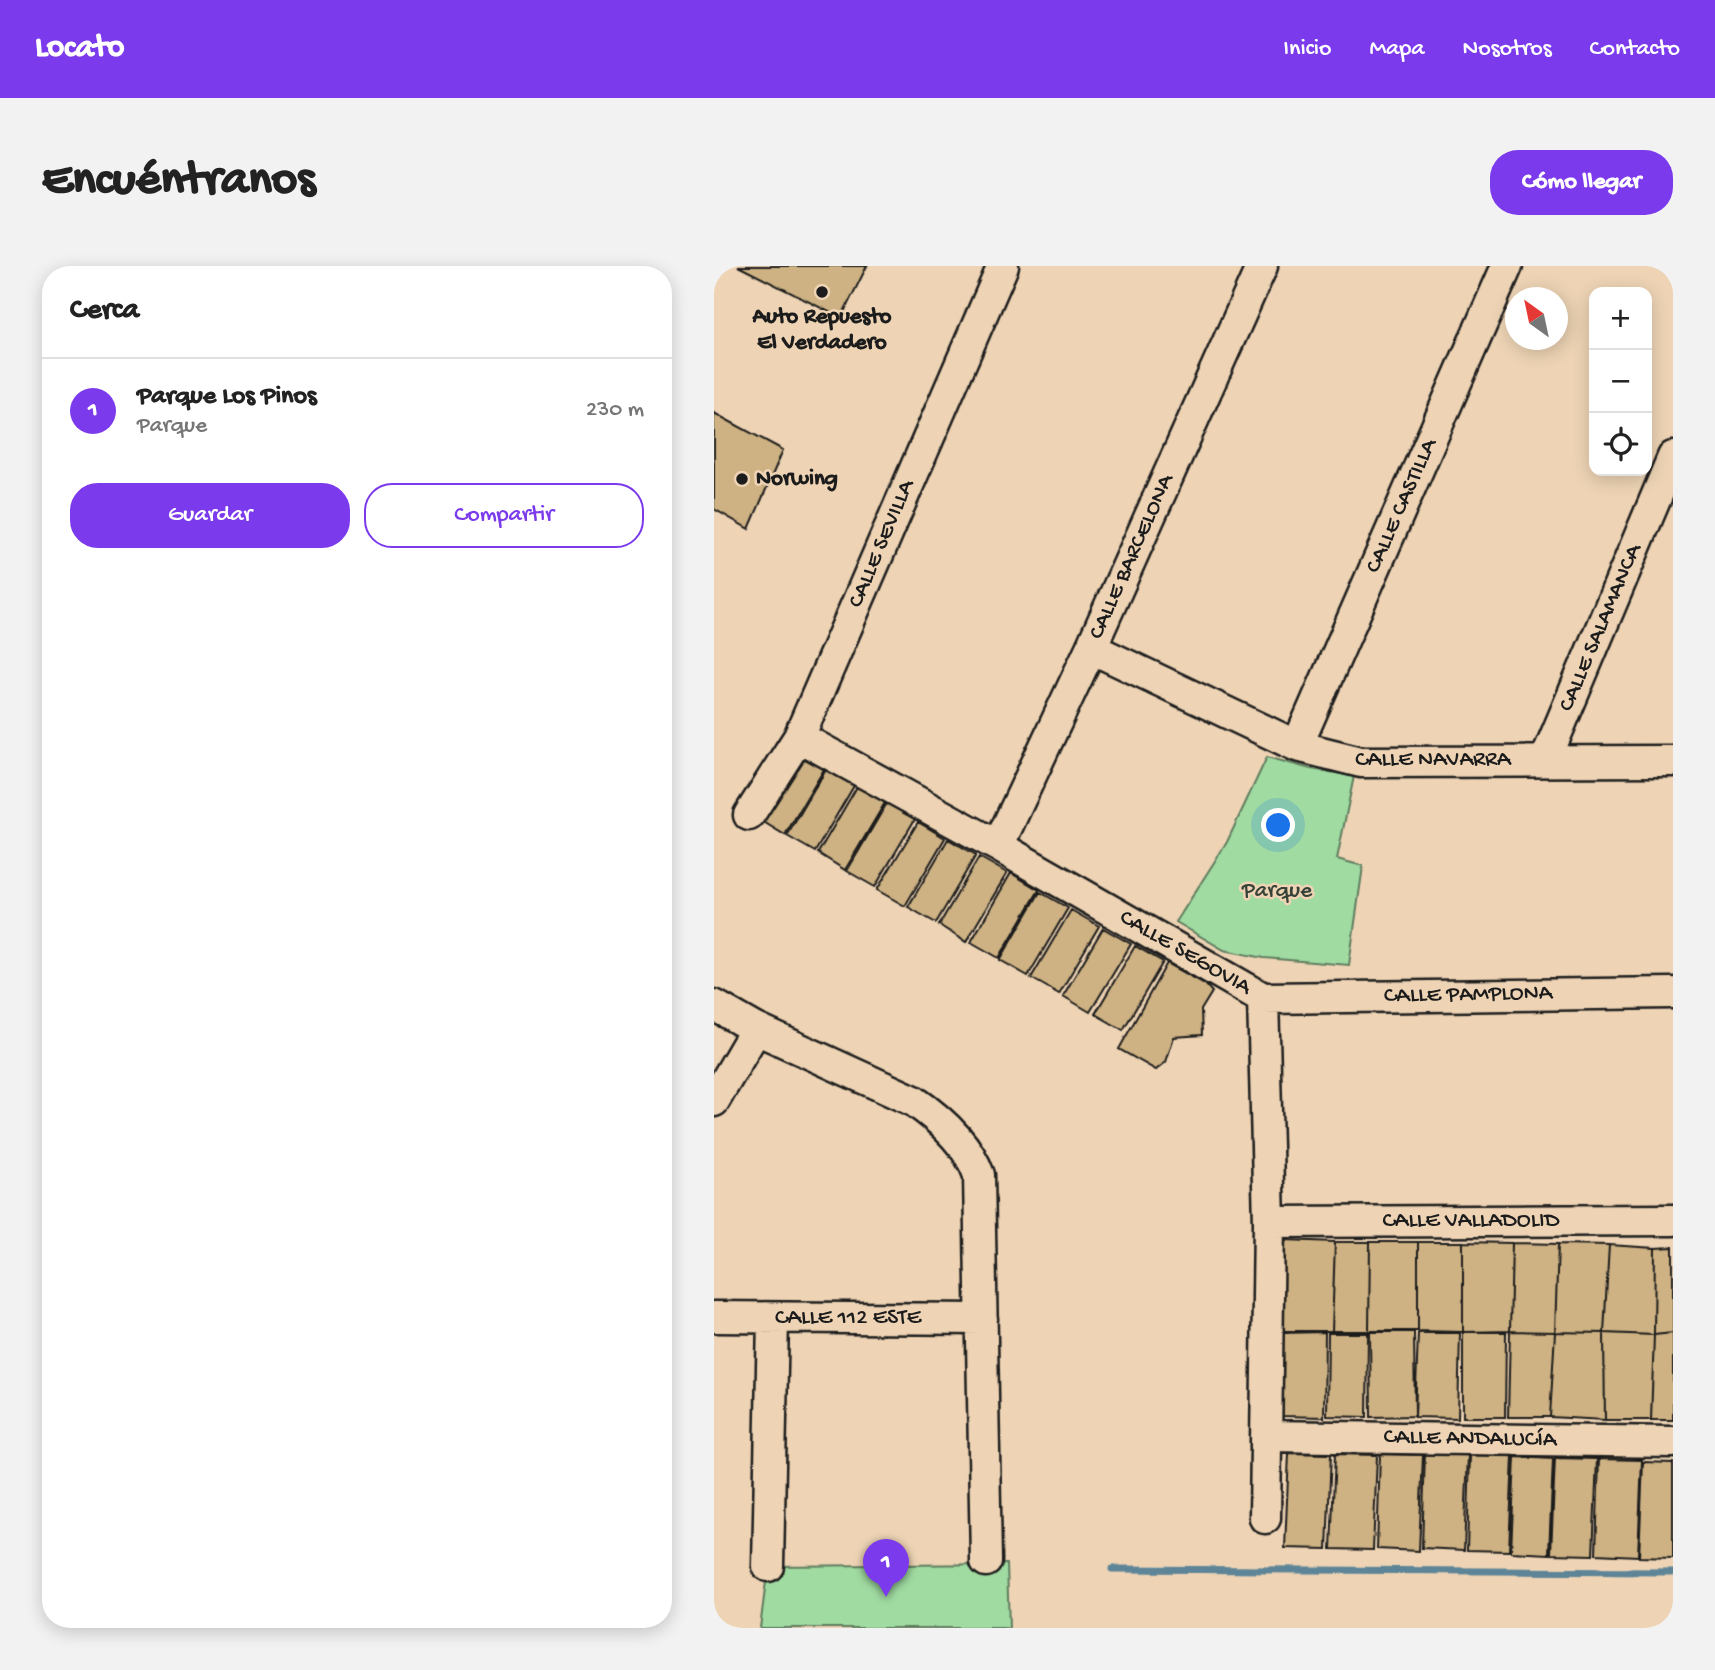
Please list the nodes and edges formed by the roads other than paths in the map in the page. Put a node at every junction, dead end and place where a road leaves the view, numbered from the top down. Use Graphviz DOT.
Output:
graph roads {
  1 [pos="1003,266"];
  2 [pos="1262,266"];
  3 [pos="1507,266"];
  4 [pos="1673,457"];
  5 [pos="1091,648"];
  6 [pos="799,737"];
  7 [pos="1297,746"];
  8 [pos="1545,761"];
  9 [pos="1673,761"];
  10 [pos="749,815"];
  11 [pos="998,846"];
  12 [pos="1673,993"];
  13 [pos="1263,998"];
  14 [pos="714,1005"];
  15 [pos="756,1029"];
  16 [pos="714,1101"];
  17 [pos="1673,1220"];
  18 [pos="1269,1222"];
  19 [pos="714,1317"];
  20 [pos="773,1318"];
  21 [pos="982,1319"];
  22 [pos="1266,1436"];
  23 [pos="1673,1442"];
  24 [pos="1265,1518"];
  25 [pos="986,1561"];
  26 [pos="768,1566"];
  1 -- 6 [label="street, CALLE SEVILLA"];
  2 -- 5 [label="street, CALLE BARCELONA"];
  3 -- 7 [label="street, CALLE CASTILLA"];
  4 -- 8 [label="street, CALLE SALAMANCA"];
  5 -- 7 [label="street, CALLE NAVARRA"];
  5 -- 11 [label="street, CALLE BARCELONA"];
  6 -- 10 [label="street, CALLE SEVILLA"];
  6 -- 11 [label="street, CALLE SEGOVIA"];
  7 -- 8 [label="street, CALLE NAVARRA"];
  8 -- 9 [label="street, CALLE NAVARRA"];
  11 -- 13 [label="street, CALLE SEGOVIA"];
  12 -- 13 [label="street, CALLE PAMPLONA"];
  13 -- 18 [label="street, CALLE SEGOVIA"];
  14 -- 15 [label="street"];
  15 -- 16 [label="street"];
  15 -- 21 [label="street"];
  17 -- 18 [label="street, CALLE VALLADOLID"];
  18 -- 22 [label="street, CALLE SEGOVIA"];
  19 -- 20 [label="street, CALLE 112 ESTE"];
  20 -- 21 [label="street, CALLE 112 ESTE"];
  20 -- 26 [label="street"];
  21 -- 25 [label="street"];
  22 -- 23 [label="street, CALLE ANDALUCÍA"];
  22 -- 24 [label="street, CALLE SEGOVIA"];
}
